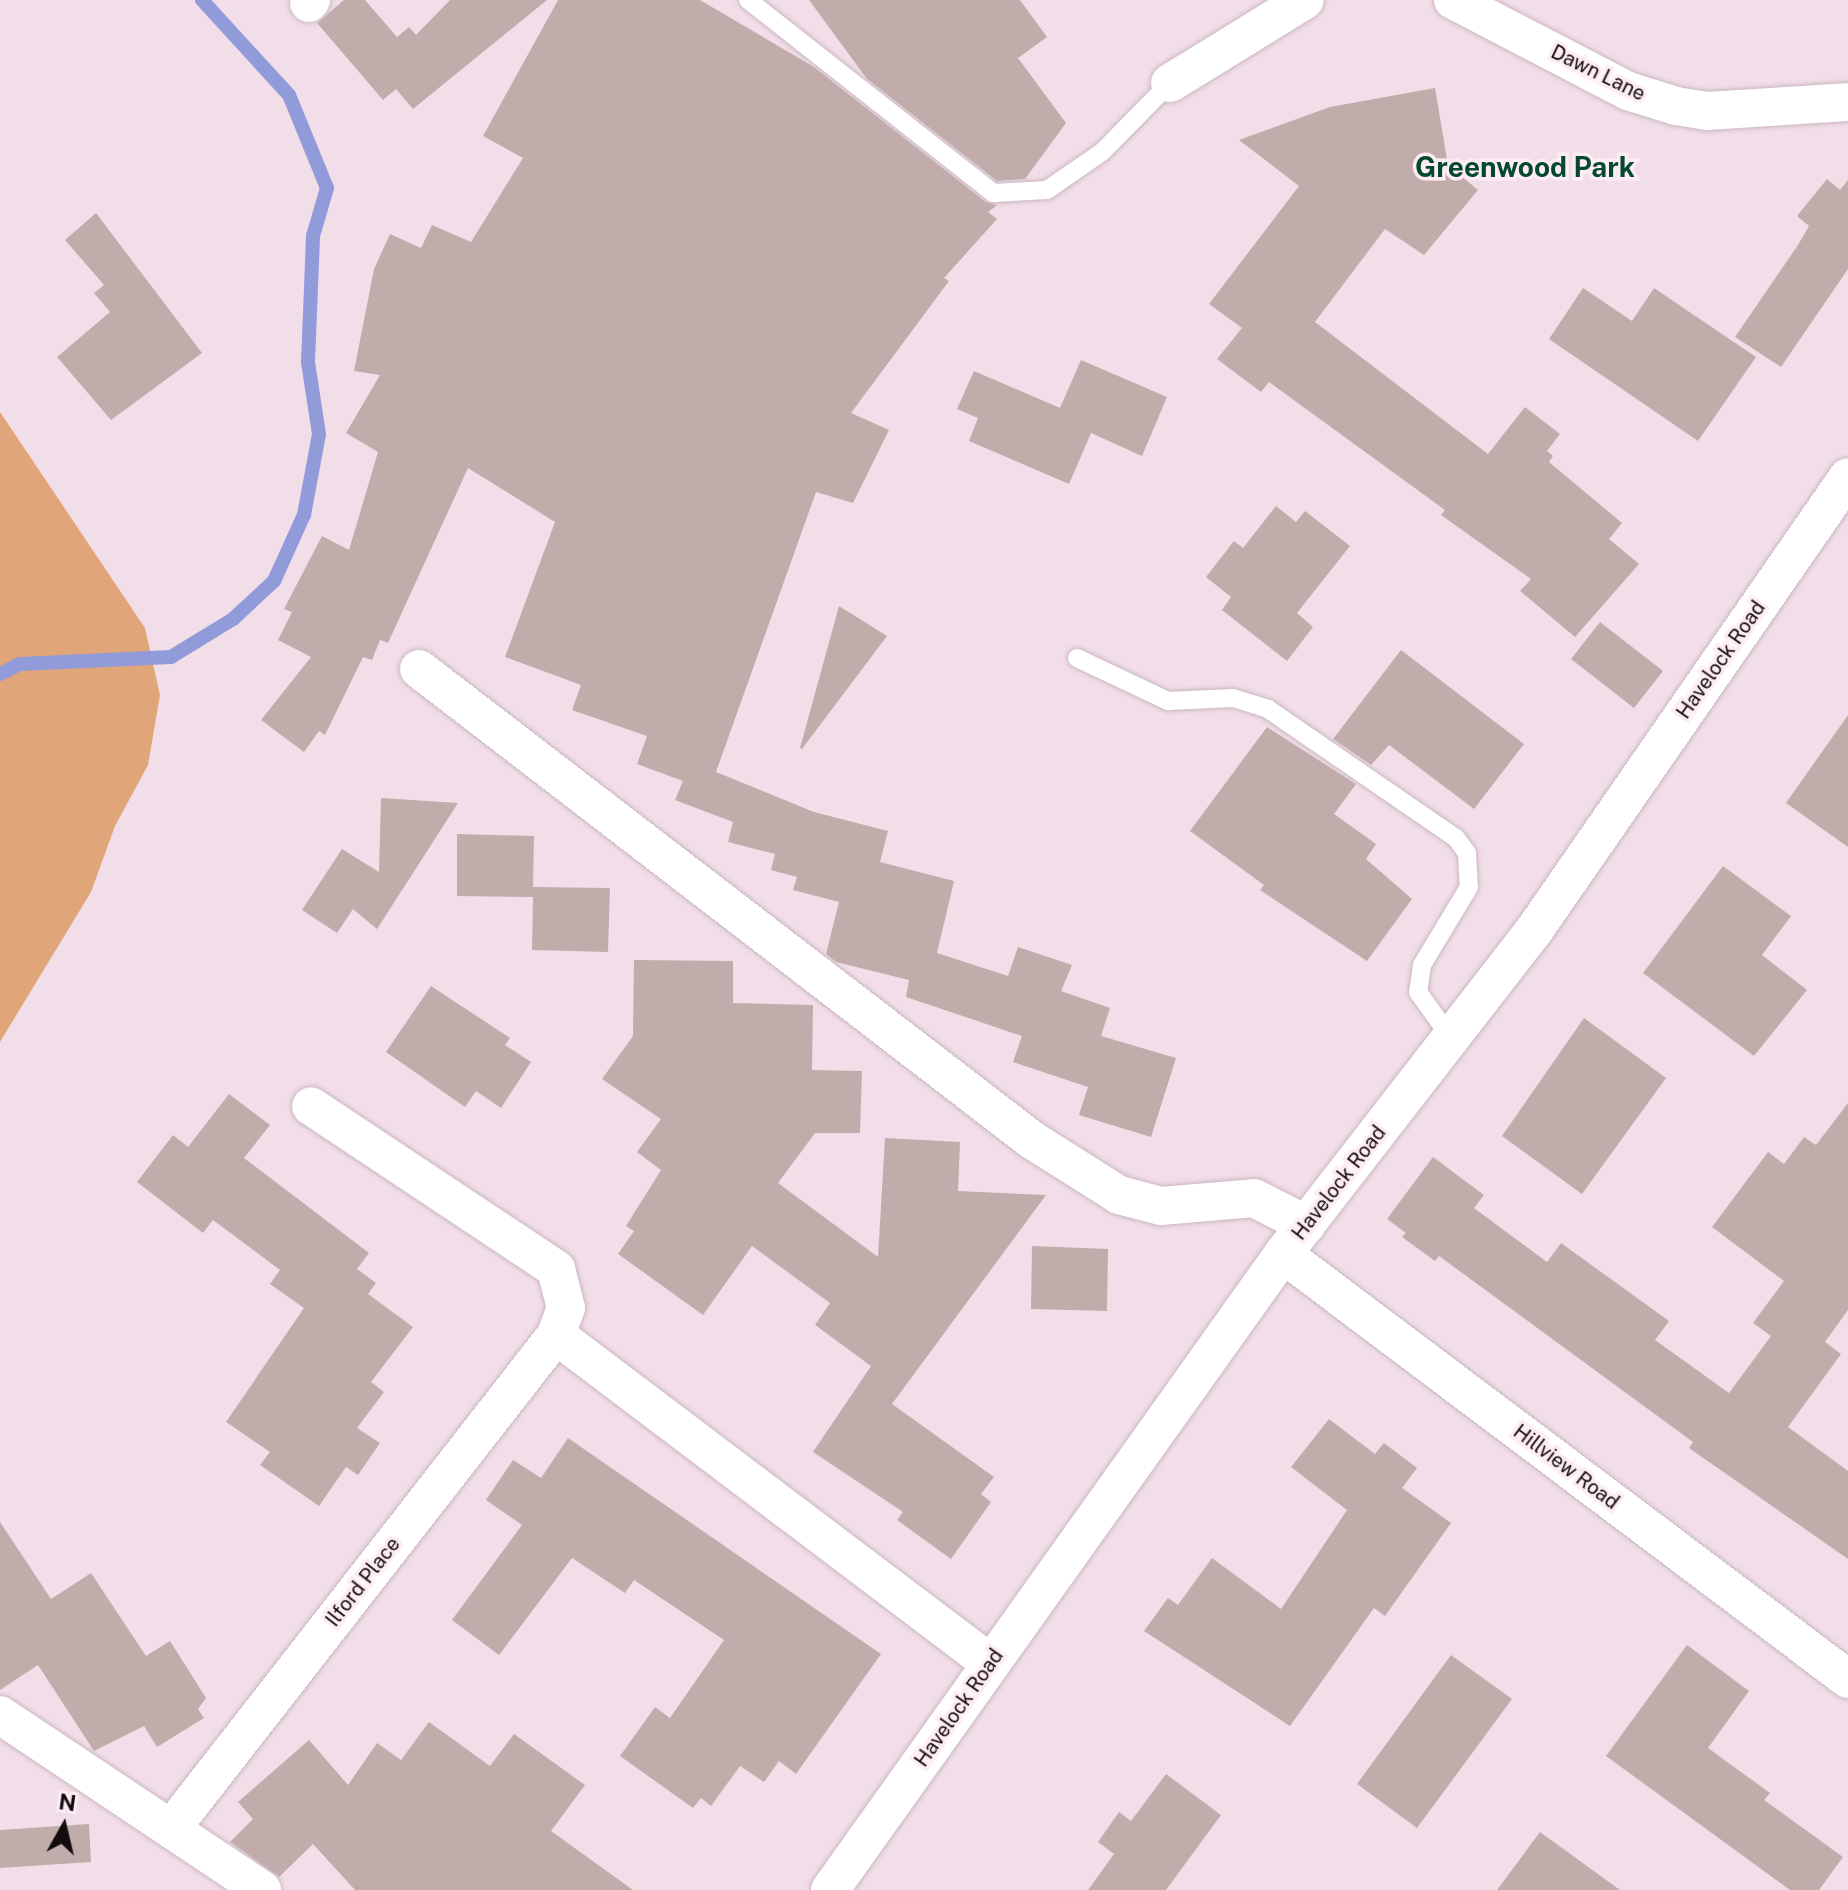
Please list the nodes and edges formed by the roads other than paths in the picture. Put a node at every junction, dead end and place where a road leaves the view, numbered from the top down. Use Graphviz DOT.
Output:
graph roads {
  1 [pos="748,0"];
  2 [pos="1305,0"];
  3 [pos="1453,0"];
  4 [pos="1170,83"];
  5 [pos="1848,102"];
  6 [pos="1848,477"];
  7 [pos="1077,658"];
  8 [pos="419,669"];
  9 [pos="1451,1038"];
  10 [pos="311,1106"];
  11 [pos="1307,1225"];
  12 [pos="1283,1254"];
  13 [pos="556,1335"];
  14 [pos="990,1663"];
  15 [pos="1848,1679"];
  16 [pos="0,1715"];
  17 [pos="171,1829"];
  18 [pos="262,1890"];
  19 [pos="830,1890"];
  1 -- 4 [label="lane"];
  2 -- 4 [label="street"];
  3 -- 5 [label="street, Dawn Lane"];
  6 -- 9 [label="street, Havelock Road"];
  7 -- 9 [label="lane"];
  8 -- 11 [label="street"];
  9 -- 11 [label="street, Havelock Road"];
  10 -- 13 [label="street, Ilford Place"];
  11 -- 12 [label="street, Havelock Road"];
  12 -- 14 [label="street, Havelock Road"];
  12 -- 15 [label="street, Hillview Road"];
  13 -- 14 [label="street"];
  13 -- 17 [label="street, Ilford Place"];
  14 -- 19 [label="street, Havelock Road"];
  16 -- 17 [label="street"];
  17 -- 18 [label="street"];
}
